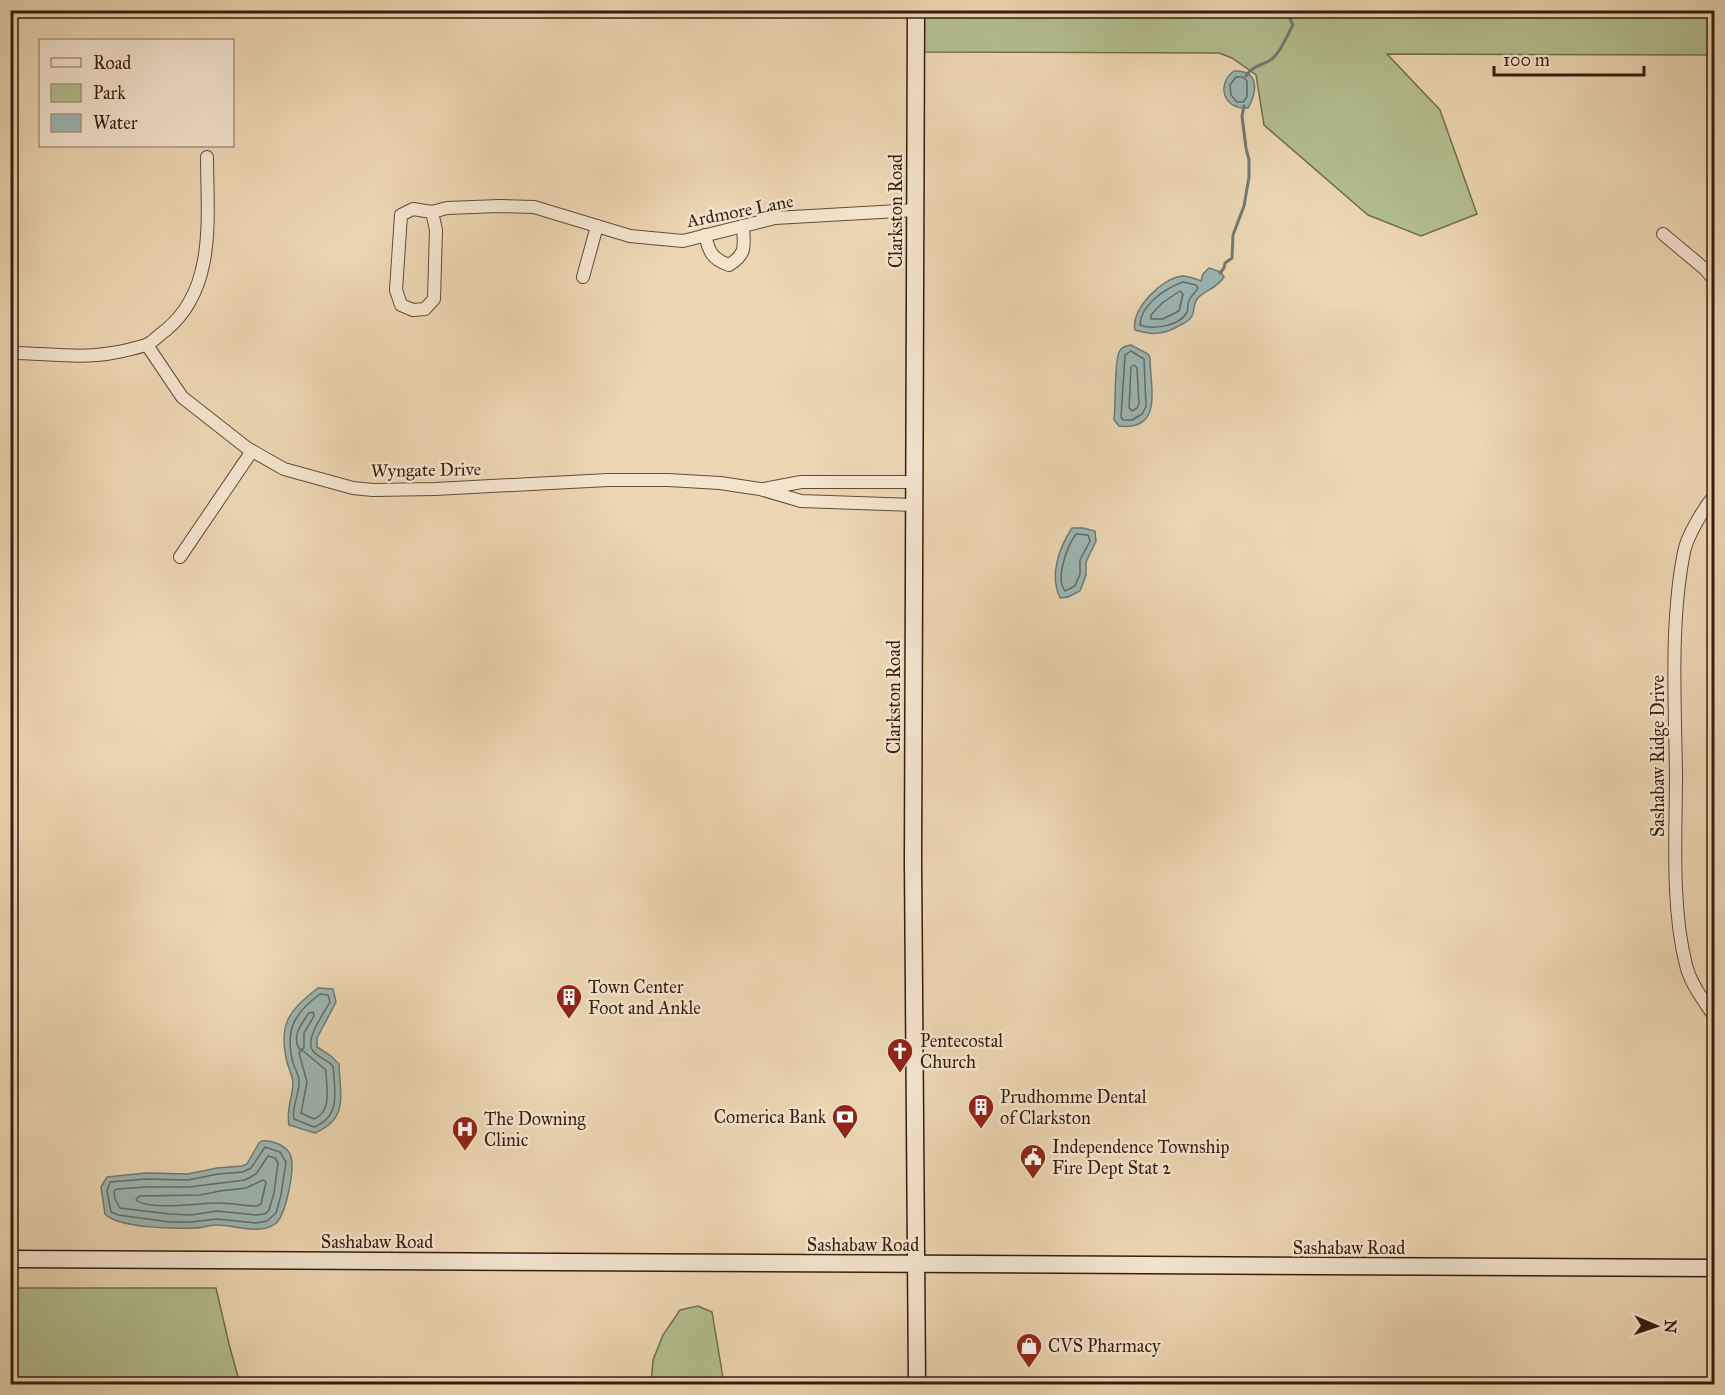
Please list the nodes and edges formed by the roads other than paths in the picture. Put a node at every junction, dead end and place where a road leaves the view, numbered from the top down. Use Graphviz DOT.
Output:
graph roads {
  1 [pos="916,10"];
  2 [pos="207,157"];
  3 [pos="916,210"];
  4 [pos="432,212"];
  5 [pos="597,226"];
  6 [pos="743,226"];
  7 [pos="1662,234"];
  8 [pos="705,235"];
  9 [pos="583,277"];
  10 [pos="1714,280"];
  11 [pos="147,345"];
  12 [pos="10,353"];
  13 [pos="252,451"];
  14 [pos="914,482"];
  15 [pos="760,489"];
  16 [pos="1714,496"];
  17 [pos="914,505"];
  18 [pos="180,557"];
  19 [pos="1714,1016"];
  20 [pos="10,1259"];
  21 [pos="915,1265"];
  22 [pos="1714,1268"];
  23 [pos="917,1384"];
  1 -- 3 [label="main road, Clarkston Road"];
  2 -- 11 [label="street"];
  3 -- 6 [label="street, Ardmore Lane"];
  3 -- 14 [label="main road, Clarkston Road"];
  4 -- 4 [label="street, Ardmore Lane"];
  4 -- 5 [label="street, Ardmore Lane"];
  5 -- 8 [label="street, Ardmore Lane"];
  5 -- 9 [label="street"];
  6 -- 8 [label="street, Ardmore Lane"];
  6 -- 8 [label="street"];
  7 -- 10 [label="street"];
  11 -- 12 [label="street"];
  11 -- 13 [label="street, Wyngate Drive"];
  13 -- 15 [label="street, Wyngate Drive"];
  13 -- 18 [label="street"];
  14 -- 15 [label="street, Wyngate Drive"];
  14 -- 17 [label="main road, Clarkston Road"];
  15 -- 17 [label="street, Wyngate Drive"];
  16 -- 19 [label="street, Sashabaw Ridge Drive"];
  17 -- 21 [label="main road, Clarkston Road"];
  20 -- 21 [label="main road, Sashabaw Road"];
  21 -- 22 [label="main road, Sashabaw Road"];
  21 -- 23 [label="main road, Clarkston Road"];
}
